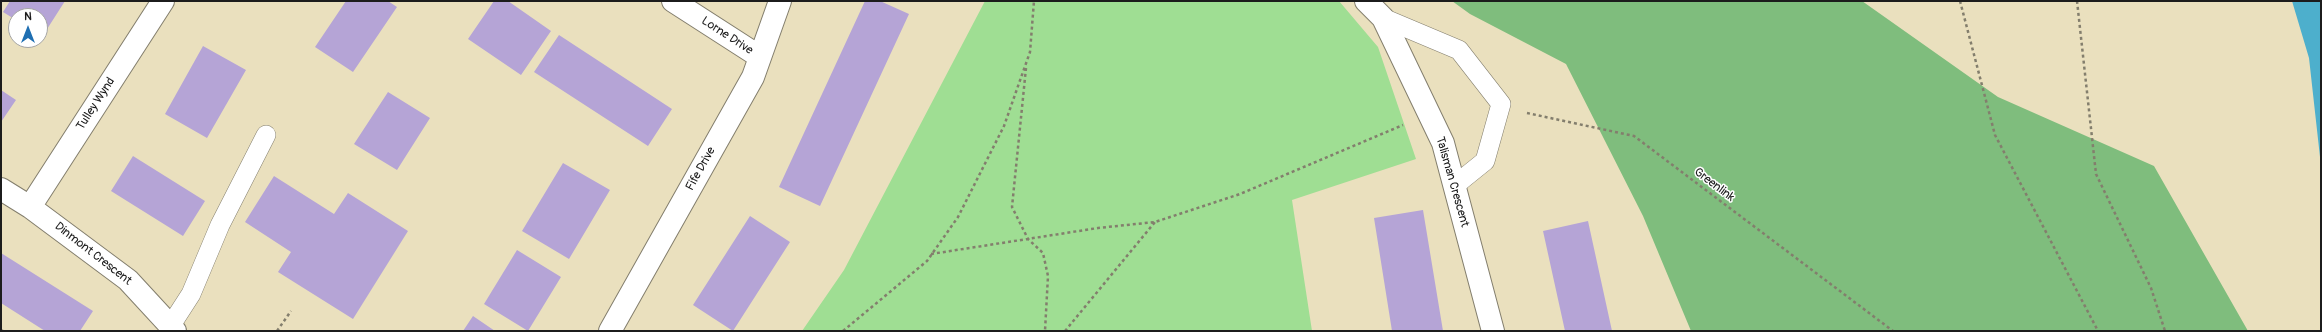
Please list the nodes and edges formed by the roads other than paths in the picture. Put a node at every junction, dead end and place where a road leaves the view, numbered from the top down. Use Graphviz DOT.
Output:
graph roads {
  1 [pos="163,1"];
  2 [pos="673,1"];
  3 [pos="780,1"];
  4 [pos="1366,1"];
  5 [pos="1383,18"];
  6 [pos="760,57"];
  7 [pos="266,135"];
  8 [pos="1454,186"];
  9 [pos="1,188"];
  10 [pos="30,206"];
  11 [pos="173,328"];
  12 [pos="610,331"];
  13 [pos="1493,331"];
  1 -- 10 [label="street, Tulley Wynd"];
  2 -- 6 [label="street, Lorne Drive"];
  3 -- 6 [label="street, Fife Drive"];
  4 -- 5 [label="street, Talisman Crescent"];
  5 -- 8 [label="street, Talisman Crescent"];
  5 -- 8 [label="lane"];
  6 -- 12 [label="street, Fife Drive"];
  7 -- 11 [label="lane"];
  8 -- 13 [label="street, Talisman Crescent"];
  9 -- 10 [label="street, Dinmont Crescent"];
  10 -- 11 [label="street, Dinmont Crescent"];
}
